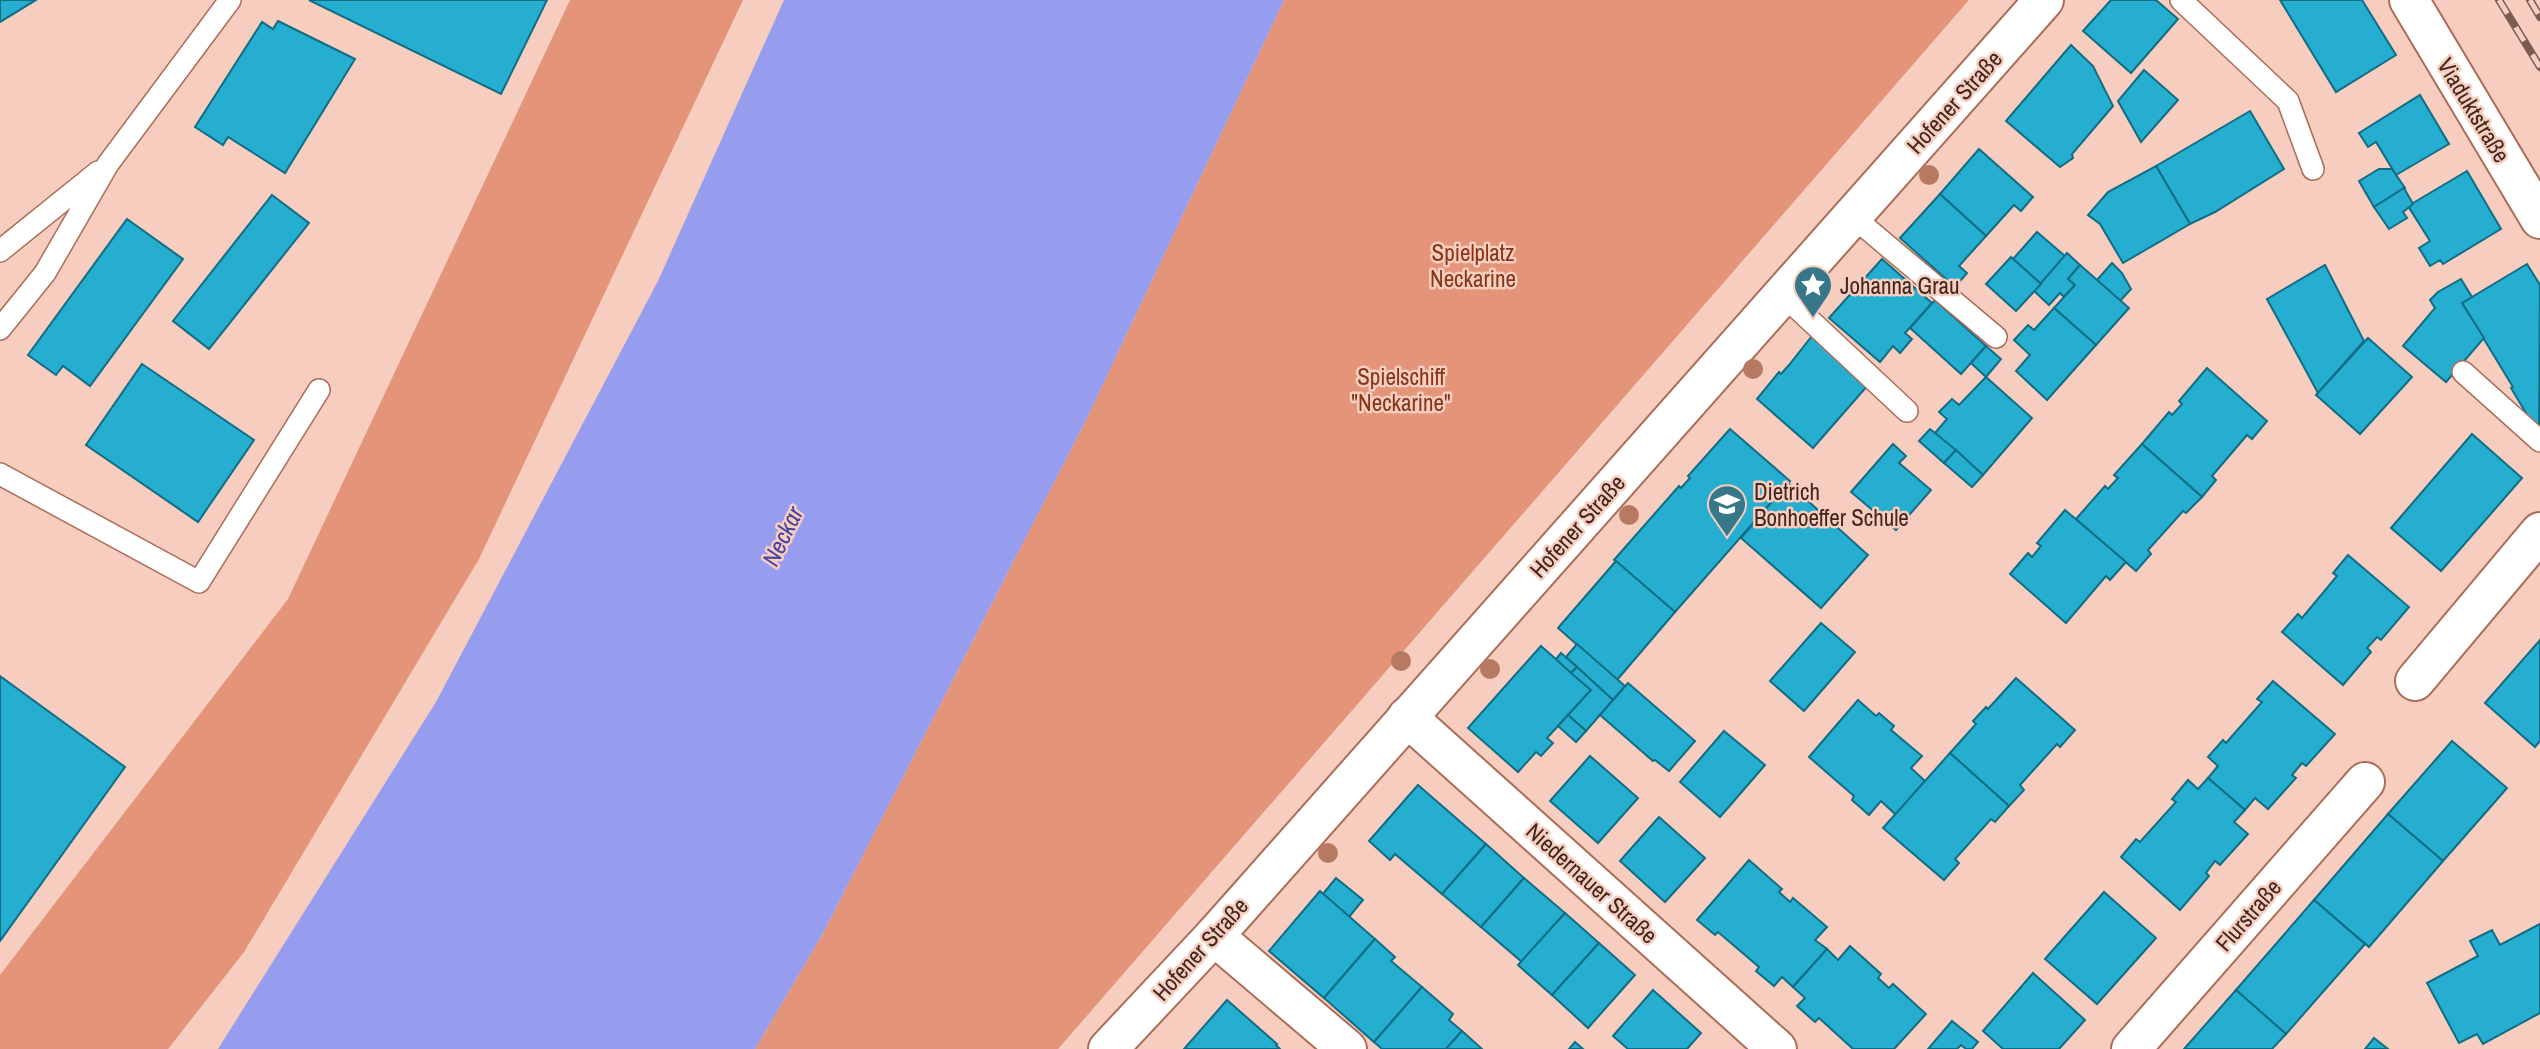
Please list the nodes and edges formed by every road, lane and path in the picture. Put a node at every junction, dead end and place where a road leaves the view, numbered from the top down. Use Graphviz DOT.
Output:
graph roads {
  1 [pos="230,0"];
  2 [pos="2043,0"];
  3 [pos="2181,0"];
  4 [pos="2409,0"];
  5 [pos="108,164"];
  6 [pos="2312,169"];
  7 [pos="1852,216"];
  8 [pos="2540,219"];
  9 [pos="0,251"];
  10 [pos="1782,295"];
  11 [pos="0,329"];
  12 [pos="1996,337"];
  13 [pos="2463,372"];
  14 [pos="319,390"];
  15 [pos="1907,411"];
  16 [pos="2540,441"];
  17 [pos="0,474"];
  18 [pos="2540,532"];
  19 [pos="2415,681"];
  20 [pos="1407,717"];
  21 [pos="2365,782"];
  22 [pos="1214,936"];
  23 [pos="1108,1049"];
  24 [pos="1346,1049"];
  25 [pos="1777,1049"];
  26 [pos="2131,1049"];
  1 -- 5 [label="lane"];
  2 -- 7 [label="street, Hofener Straße"];
  3 -- 6 [label="lane"];
  4 -- 8 [label="street, Viaduktstraße"];
  5 -- 9 [label="lane"];
  5 -- 11 [label="lane"];
  7 -- 10 [label="street, Hofener Straße"];
  7 -- 12 [label="lane"];
  10 -- 15 [label="lane"];
  10 -- 20 [label="street, Hofener Straße"];
  13 -- 16 [label="lane"];
  14 -- 17 [label="lane"];
  18 -- 19 [label="street"];
  20 -- 22 [label="street, Hofener Straße"];
  20 -- 25 [label="street, Niedernauer Straße"];
  21 -- 26 [label="street, Flurstraße"];
  22 -- 23 [label="street, Hofener Straße"];
  22 -- 24 [label="street"];
}
